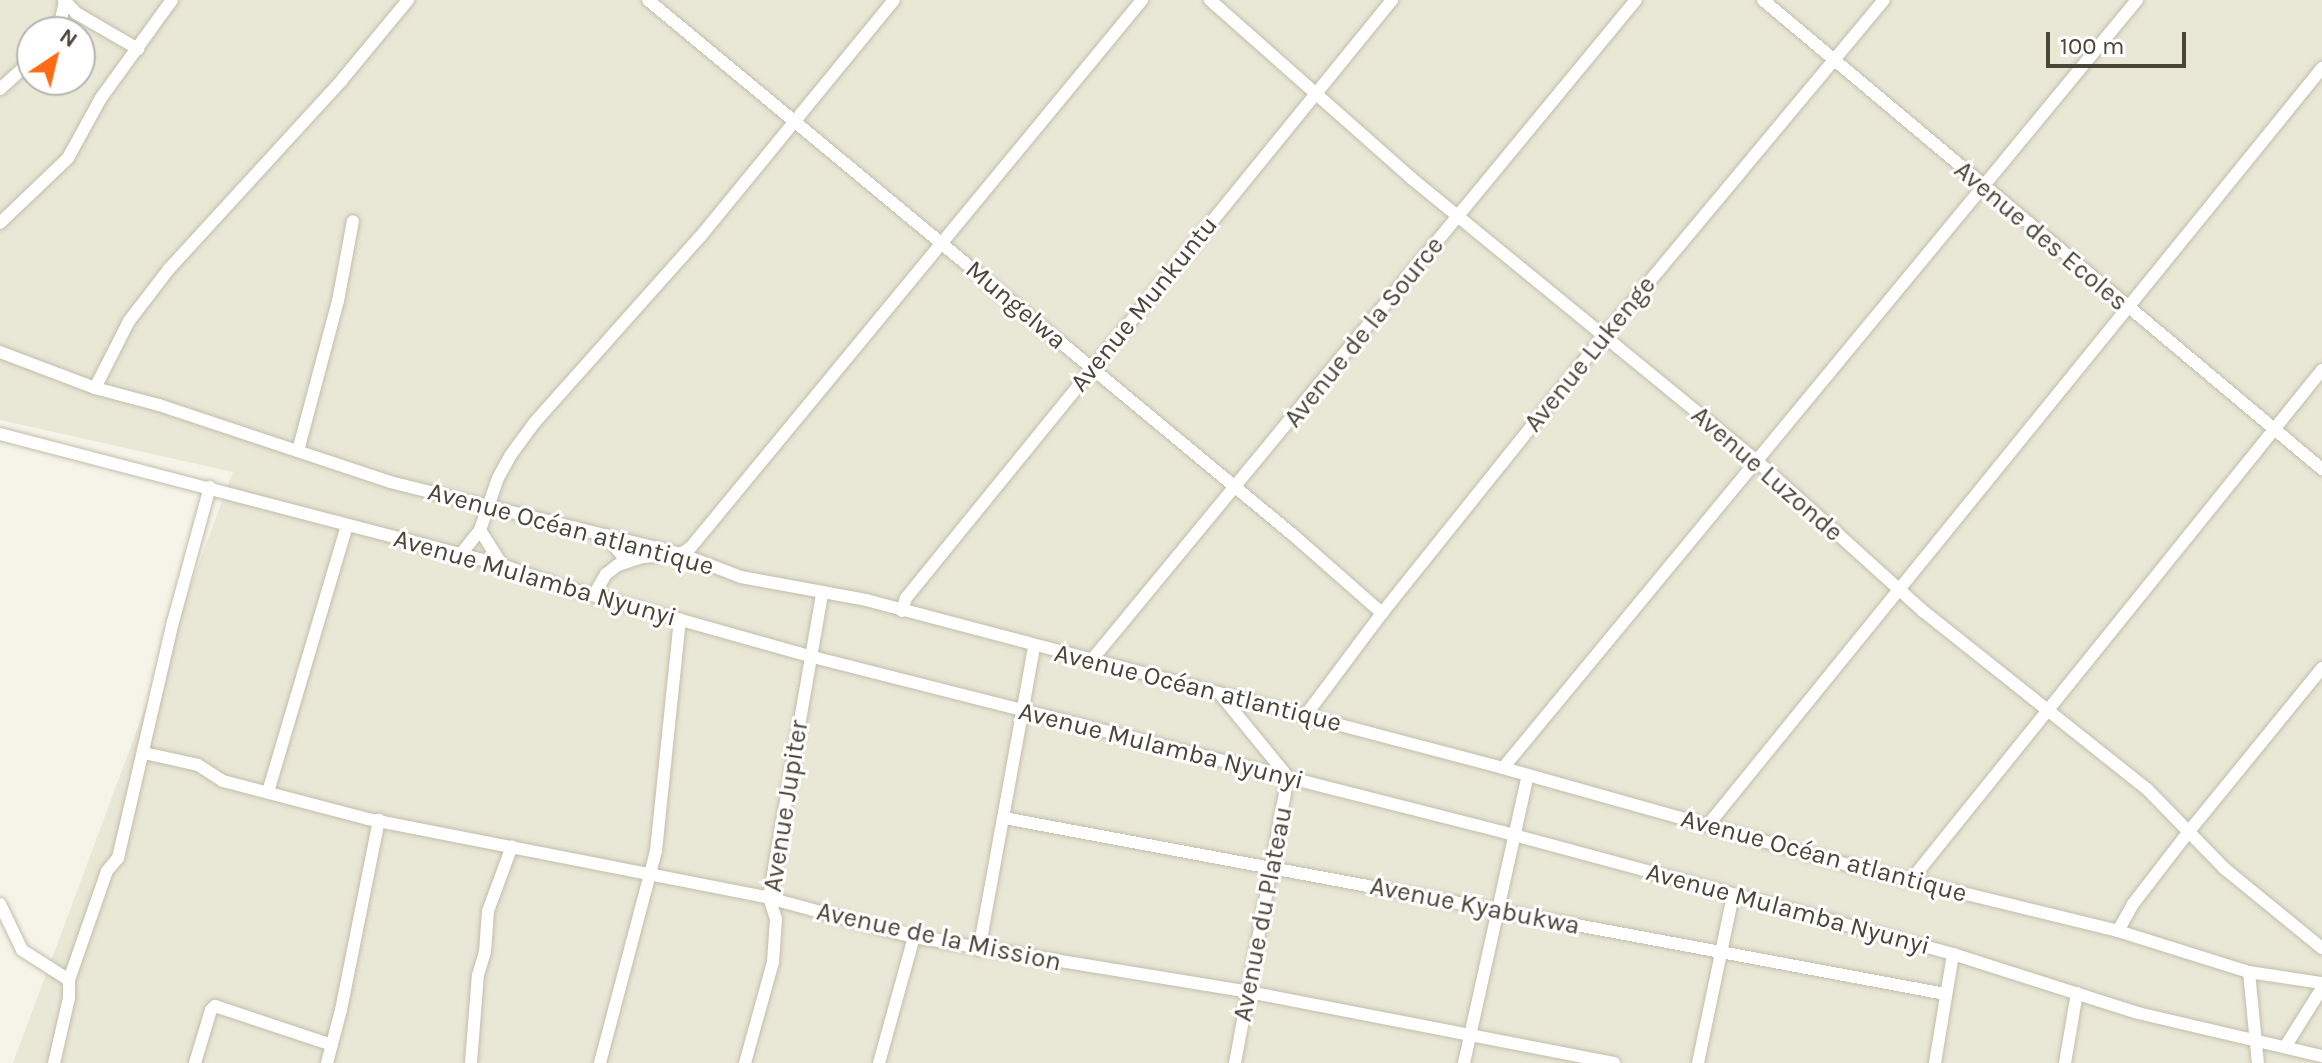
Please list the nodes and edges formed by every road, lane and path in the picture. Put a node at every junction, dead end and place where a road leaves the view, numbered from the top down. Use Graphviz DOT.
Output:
graph roads {
  1 [pos="172,0"];
  2 [pos="408,0"];
  3 [pos="894,0"];
  4 [pos="1142,0"];
  5 [pos="1210,0"];
  6 [pos="1392,0"];
  7 [pos="1636,0"];
  8 [pos="1763,0"];
  9 [pos="1884,0"];
  10 [pos="2137,0"];
  11 [pos="64,1"];
  12 [pos="652,1"];
  13 [pos="138,49"];
  14 [pos="1835,62"];
  15 [pos="2322,68"];
  16 [pos="16,74"];
  17 [pos="0,89"];
  18 [pos="1316,94"];
  19 [pos="795,123"];
  20 [pos="1984,188"];
  21 [pos="1460,215"];
  22 [pos="353,221"];
  23 [pos="0,223"];
  24 [pos="943,245"];
  25 [pos="2128,307"];
  26 [pos="1604,336"];
  27 [pos="0,352"];
  28 [pos="1091,369"];
  29 [pos="2322,370"];
  30 [pos="95,388"];
  31 [pos="2273,430"];
  32 [pos="0,434"];
  33 [pos="298,451"];
  34 [pos="1757,461"];
  35 [pos="2322,469"];
  36 [pos="210,487"];
  37 [pos="1235,487"];
  38 [pos="487,507"];
  39 [pos="347,525"];
  40 [pos="480,530"];
  41 [pos="606,535"];
  42 [pos="681,554"];
  43 [pos="460,555"];
  44 [pos="627,562"];
  45 [pos="502,565"];
  46 [pos="1901,591"];
  47 [pos="595,593"];
  48 [pos="822,594"];
  49 [pos="902,611"];
  50 [pos="1382,613"];
  51 [pos="680,619"];
  52 [pos="1034,646"];
  53 [pos="809,656"];
  54 [pos="1090,662"];
  55 [pos="2322,668"];
  56 [pos="1220,694"];
  57 [pos="2048,711"];
  58 [pos="1023,712"];
  59 [pos="1305,716"];
  60 [pos="144,753"];
  61 [pos="1503,768"];
  62 [pos="1528,775"];
  63 [pos="1288,777"];
  64 [pos="268,792"];
  65 [pos="1004,818"];
  66 [pos="379,820"];
  67 [pos="1708,825"];
  68 [pos="2190,830"];
  69 [pos="1515,835"];
  70 [pos="512,846"];
  71 [pos="1272,867"];
  72 [pos="651,876"];
  73 [pos="1911,880"];
  74 [pos="1733,895"];
  75 [pos="769,898"];
  76 [pos="0,904"];
  77 [pos="1496,911"];
  78 [pos="2118,931"];
  79 [pos="914,937"];
  80 [pos="2322,948"];
  81 [pos="979,950"];
  82 [pos="1721,953"];
  83 [pos="1953,954"];
  84 [pos="2249,972"];
  85 [pos="69,980"];
  86 [pos="2322,986"];
  87 [pos="1249,992"];
  88 [pos="2077,993"];
  89 [pos="1945,994"];
  90 [pos="1469,1036"];
  91 [pos="2258,1041"];
  92 [pos="332,1045"];
  93 [pos="2285,1047"];
  94 [pos="2322,1056"];
  95 [pos="474,1062"];
  96 [pos="882,1062"];
  97 [pos="54,1063"];
  98 [pos="195,1063"];
  99 [pos="327,1063"];
  100 [pos="600,1063"];
  101 [pos="745,1063"];
  102 [pos="1235,1063"];
  103 [pos="1464,1063"];
  104 [pos="1614,1063"];
  105 [pos="1698,1063"];
  106 [pos="1935,1063"];
  107 [pos="2065,1063"];
  108 [pos="2258,1063"];
  1 -- 13 [label="street"];
  2 -- 30 [label="street"];
  3 -- 19 [label="street"];
  4 -- 24 [label="street"];
  5 -- 18 [label="street, Avenue Luzonde"];
  6 -- 18 [label="street, Avenue Munkuntu"];
  7 -- 21 [label="street, Avenue de la Source"];
  8 -- 14 [label="street, Avenue des Ecoles"];
  9 -- 14 [label="street, Avenue Lukenge"];
  10 -- 20 [label="street"];
  11 -- 13 [label="street"];
  12 -- 19 [label="street, Mungelwa"];
  13 -- 23 [label="street"];
  14 -- 20 [label="street, Avenue des Ecoles"];
  14 -- 26 [label="street, Avenue Lukenge"];
  15 -- 25 [label="street"];
  16 -- 17 [label="street"];
  18 -- 21 [label="street, Avenue Luzonde"];
  18 -- 28 [label="street, Avenue Munkuntu"];
  19 -- 24 [label="street, Mungelwa"];
  19 -- 38 [label="street"];
  20 -- 25 [label="street, Avenue des Ecoles"];
  20 -- 34 [label="street"];
  21 -- 26 [label="street, Avenue Luzonde"];
  21 -- 37 [label="street, Avenue de la Source"];
  22 -- 33 [label="street"];
  24 -- 28 [label="street, Mungelwa"];
  24 -- 42 [label="street"];
  25 -- 31 [label="street, Avenue des Ecoles"];
  25 -- 46 [label="street"];
  26 -- 34 [label="street, Avenue Luzonde"];
  26 -- 50 [label="street, Avenue Lukenge"];
  27 -- 30 [label="street, Avenue Océan atlantique"];
  28 -- 37 [label="street, Mungelwa"];
  28 -- 49 [label="street, Avenue Munkuntu"];
  29 -- 31 [label="street"];
  30 -- 33 [label="street, Avenue Océan atlantique"];
  31 -- 35 [label="street, Avenue des Ecoles"];
  31 -- 57 [label="street"];
  32 -- 36 [label="street, Avenue Mulamba Nyunyi"];
  33 -- 38 [label="street, Avenue Océan atlantique"];
  34 -- 46 [label="street, Avenue Luzonde"];
  34 -- 61 [label="street"];
  36 -- 39 [label="street, Avenue Mulamba Nyunyi"];
  36 -- 60 [label="street"];
  37 -- 50 [label="street, Mungelwa"];
  37 -- 54 [label="street, Avenue de la Source"];
  38 -- 40 [label="street"];
  38 -- 41 [label="street, Avenue Océan atlantique"];
  39 -- 43 [label="street, Avenue Mulamba Nyunyi"];
  39 -- 64 [label="street"];
  40 -- 43 [label="street"];
  40 -- 45 [label="street"];
  41 -- 42 [label="street, Avenue Océan atlantique"];
  41 -- 44 [label="street"];
  42 -- 44 [label="street"];
  42 -- 48 [label="street, Avenue Océan atlantique"];
  43 -- 45 [label="street, Avenue Mulamba Nyunyi"];
  44 -- 47 [label="street"];
  45 -- 47 [label="street, Avenue Mulamba Nyunyi"];
  46 -- 57 [label="street, Avenue Luzonde"];
  46 -- 67 [label="street"];
  47 -- 51 [label="street, Avenue Mulamba Nyunyi"];
  48 -- 49 [label="street, Avenue Océan atlantique"];
  48 -- 53 [label="street, Avenue Jupiter"];
  49 -- 52 [label="street, Avenue Océan atlantique"];
  50 -- 59 [label="street, Avenue Lukenge"];
  51 -- 53 [label="street, Avenue Mulamba Nyunyi"];
  51 -- 72 [label="street"];
  52 -- 54 [label="street, Avenue Océan atlantique"];
  52 -- 58 [label="street"];
  53 -- 58 [label="street, Avenue Mulamba Nyunyi"];
  53 -- 75 [label="street, Avenue Jupiter"];
  54 -- 56 [label="street, Avenue Océan atlantique"];
  55 -- 68 [label="street"];
  56 -- 59 [label="street, Avenue Océan atlantique"];
  56 -- 63 [label="street, Avenue du Plateau"];
  57 -- 68 [label="street, Avenue Luzonde"];
  57 -- 73 [label="street"];
  58 -- 63 [label="street, Avenue Mulamba Nyunyi"];
  58 -- 65 [label="street"];
  59 -- 61 [label="street, Avenue Océan atlantique"];
  60 -- 64 [label="street, Avenue de la Mission"];
  60 -- 85 [label="street"];
  61 -- 62 [label="street, Avenue Océan atlantique"];
  62 -- 67 [label="street, Avenue Océan atlantique"];
  62 -- 69 [label="street"];
  63 -- 69 [label="street, Avenue Mulamba Nyunyi"];
  63 -- 71 [label="street, Avenue du Plateau"];
  64 -- 66 [label="street, Avenue de la Mission"];
  65 -- 71 [label="street, Avenue Kyabukwa"];
  65 -- 81 [label="street"];
  66 -- 70 [label="street, Avenue de la Mission"];
  66 -- 92 [label="street"];
  67 -- 73 [label="street, Avenue Océan atlantique"];
  68 -- 78 [label="street"];
  68 -- 80 [label="street, Avenue Luzonde"];
  69 -- 74 [label="street, Avenue Mulamba Nyunyi"];
  69 -- 77 [label="street"];
  70 -- 72 [label="street, Avenue de la Mission"];
  70 -- 95 [label="street"];
  71 -- 77 [label="street, Avenue Kyabukwa"];
  71 -- 87 [label="street, Avenue du Plateau"];
  72 -- 75 [label="street, Avenue de la Mission"];
  72 -- 100 [label="street"];
  73 -- 78 [label="street, Avenue Océan atlantique"];
  74 -- 82 [label="street"];
  74 -- 83 [label="street, Avenue Mulamba Nyunyi"];
  75 -- 79 [label="street, Avenue de la Mission"];
  75 -- 101 [label="street, Avenue Jupiter"];
  76 -- 85 [label="street"];
  77 -- 82 [label="street, Avenue Kyabukwa"];
  77 -- 90 [label="street"];
  78 -- 84 [label="street, Avenue Océan atlantique"];
  79 -- 81 [label="street, Avenue de la Mission"];
  79 -- 96 [label="street"];
  81 -- 87 [label="street, Avenue de la Mission"];
  82 -- 89 [label="street, Avenue Kyabukwa"];
  82 -- 105 [label="street"];
  83 -- 88 [label="street, Avenue Mulamba Nyunyi"];
  83 -- 89 [label="street"];
  84 -- 86 [label="street, Avenue Océan atlantique"];
  84 -- 91 [label="street"];
  85 -- 97 [label="street"];
  86 -- 93 [label="street"];
  87 -- 90 [label="street, Avenue de la Mission"];
  87 -- 102 [label="street, Avenue du Plateau"];
  88 -- 91 [label="street, Avenue Mulamba Nyunyi"];
  88 -- 107 [label="street"];
  89 -- 106 [label="street"];
  90 -- 103 [label="street"];
  90 -- 104 [label="street, Avenue de la Mission"];
  91 -- 93 [label="street, Avenue Mulamba Nyunyi"];
  91 -- 108 [label="street"];
  92 -- 98 [label="street"];
  92 -- 99 [label="street"];
  93 -- 94 [label="street, Avenue Mulamba Nyunyi"];
}
